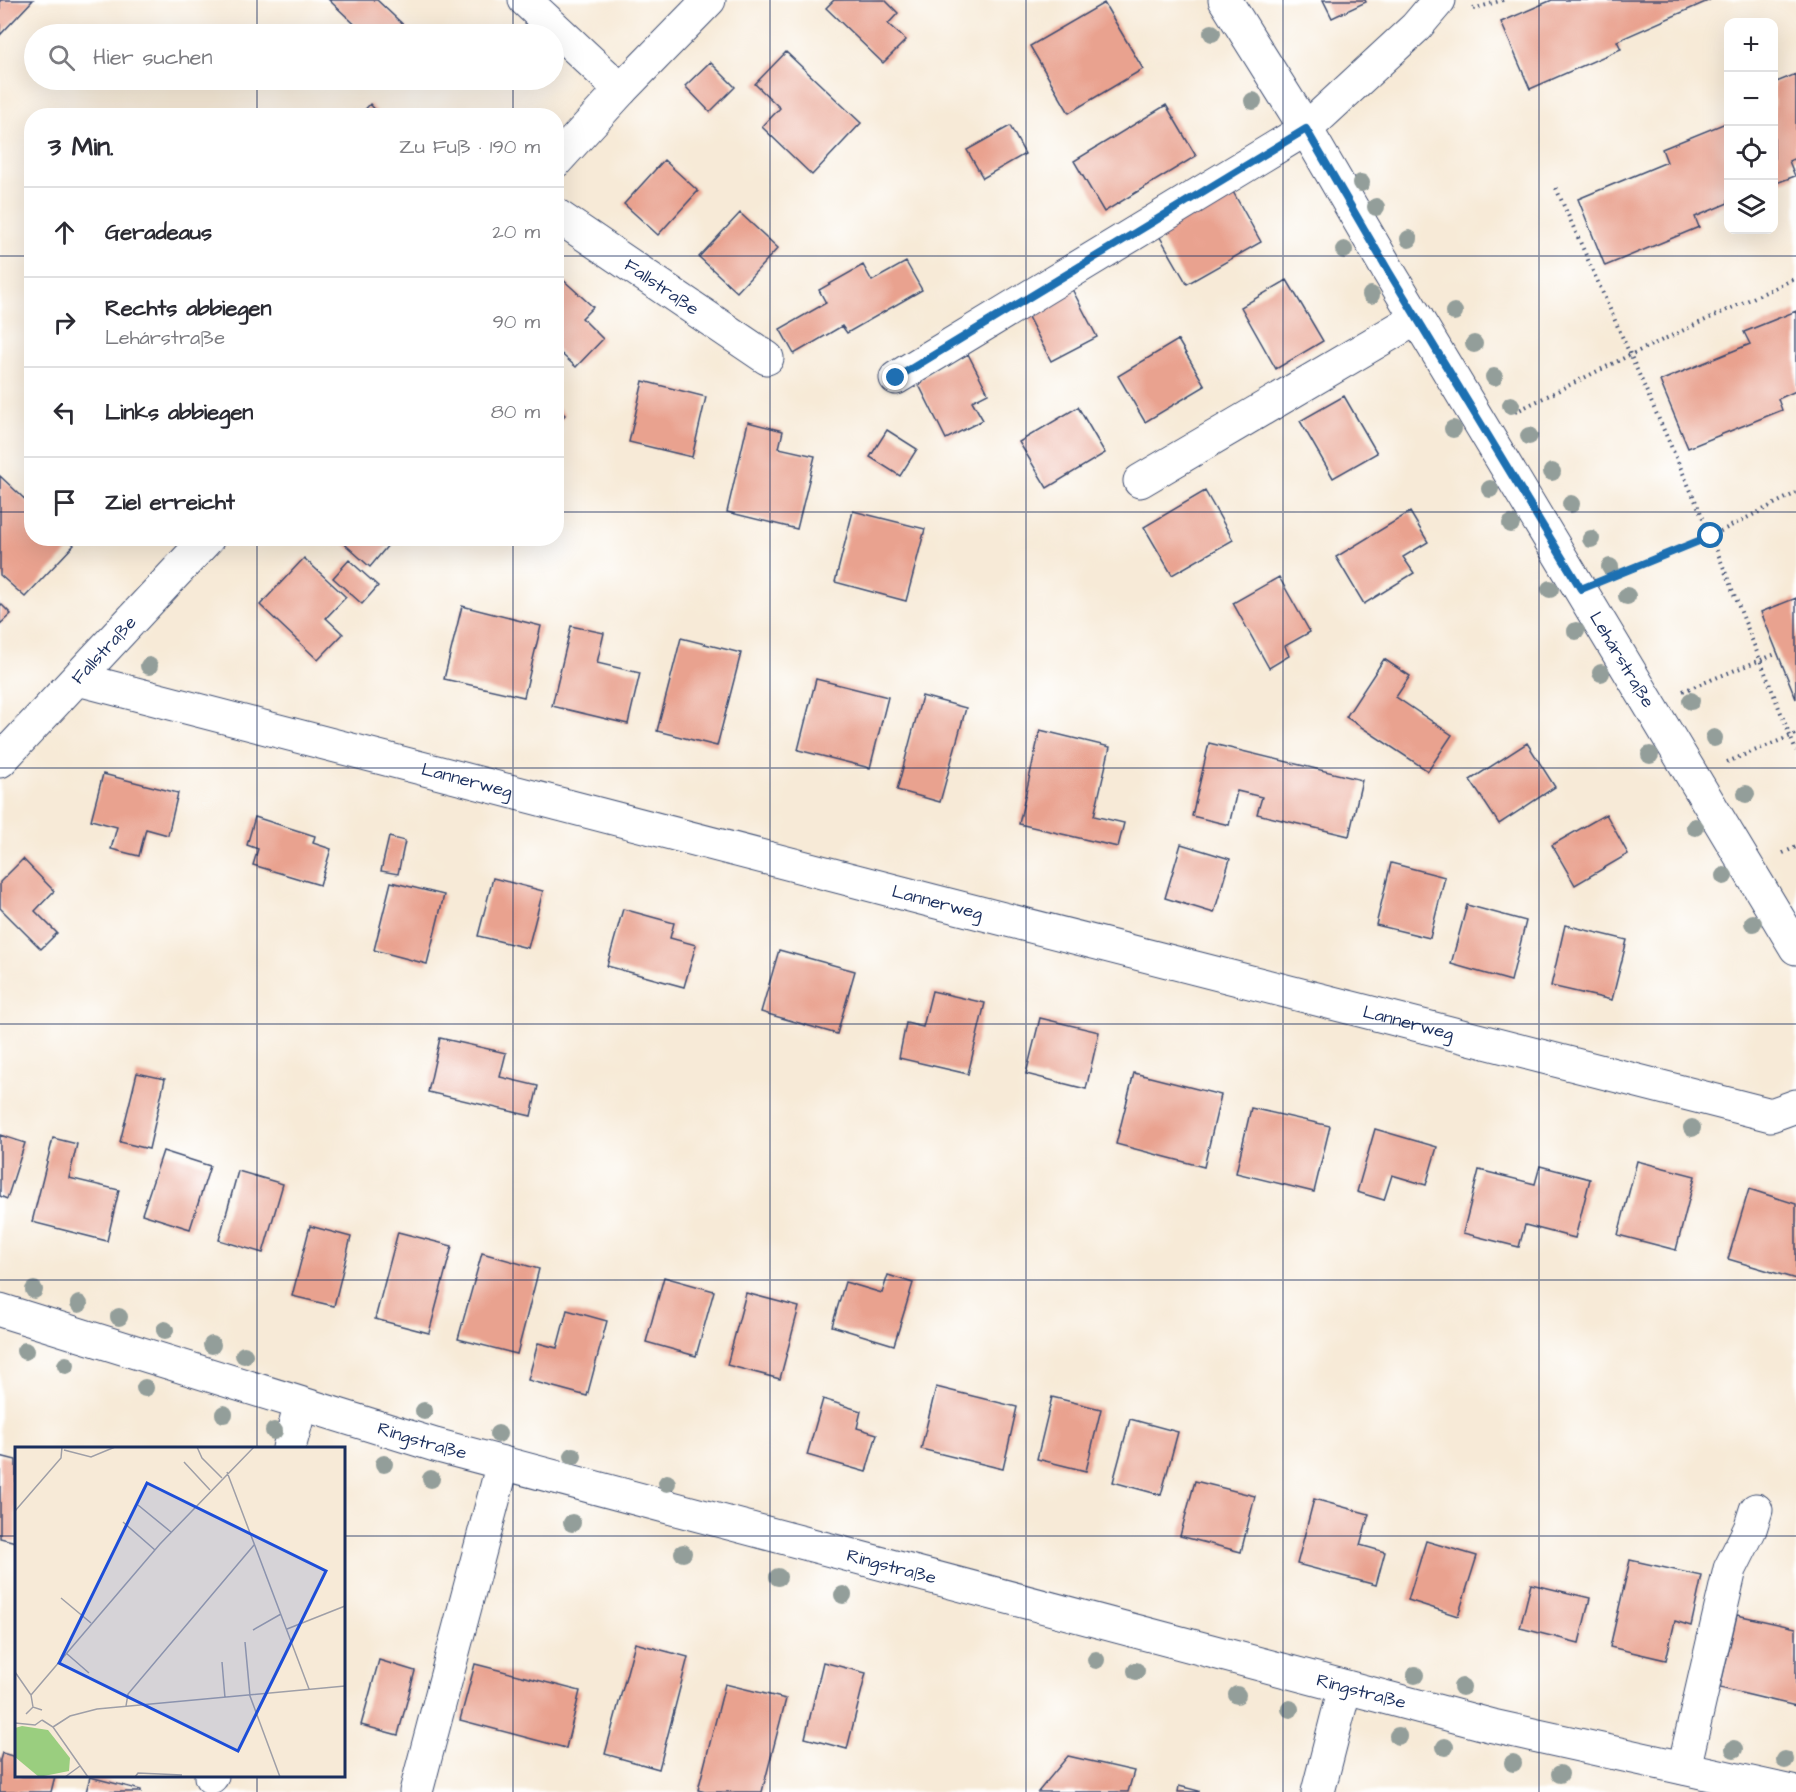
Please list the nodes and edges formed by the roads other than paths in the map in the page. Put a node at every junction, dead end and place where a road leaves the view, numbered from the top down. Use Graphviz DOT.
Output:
graph roads {
  1 [pos="525,0"];
  2 [pos="709,0"];
  3 [pos="1225,0"];
  4 [pos="1439,0"];
  5 [pos="551,24"];
  6 [pos="564,37"];
  7 [pos="621,90"];
  8 [pos="1306,129"];
  9 [pos="564,152"];
  10 [pos="564,220"];
  11 [pos="1417,318"];
  12 [pos="768,358"];
  13 [pos="896,378"];
  14 [pos="1140,481"];
  15 [pos="201,546"];
  16 [pos="78,679"];
  17 [pos="0,762"];
  18 [pos="1796,948"];
  19 [pos="1796,1106"];
  20 [pos="0,1310"];
  21 [pos="301,1404"];
  22 [pos="290,1447"];
  23 [pos="503,1463"];
  24 [pos="1756,1510"];
  25 [pos="1345,1687"];
  26 [pos="1684,1768"];
  27 [pos="416,1792"];
  28 [pos="1318,1792"];
  29 [pos="1792,1792"];
  1 -- 5 [label="street"];
  2 -- 7 [label="street"];
  3 -- 8 [label="street, Lehárstraße"];
  4 -- 8 [label="street"];
  6 -- 7 [label="street"];
  7 -- 9 [label="street"];
  8 -- 11 [label="street, Lehárstraße"];
  8 -- 13 [label="street"];
  10 -- 12 [label="street, Fallstraße"];
  11 -- 14 [label="street"];
  11 -- 18 [label="street, Lehárstraße"];
  15 -- 16 [label="street, Fallstraße"];
  16 -- 17 [label="street, Fallstraße"];
  16 -- 19 [label="street, Lannerweg"];
  20 -- 21 [label="street, Ringstraße"];
  21 -- 22 [label="street"];
  21 -- 23 [label="street, Ringstraße"];
  23 -- 25 [label="street, Ringstraße"];
  23 -- 27 [label="street"];
  24 -- 26 [label="street"];
  25 -- 26 [label="street, Ringstraße"];
  25 -- 28 [label="street"];
  26 -- 29 [label="street, Ringstraße"];
}
